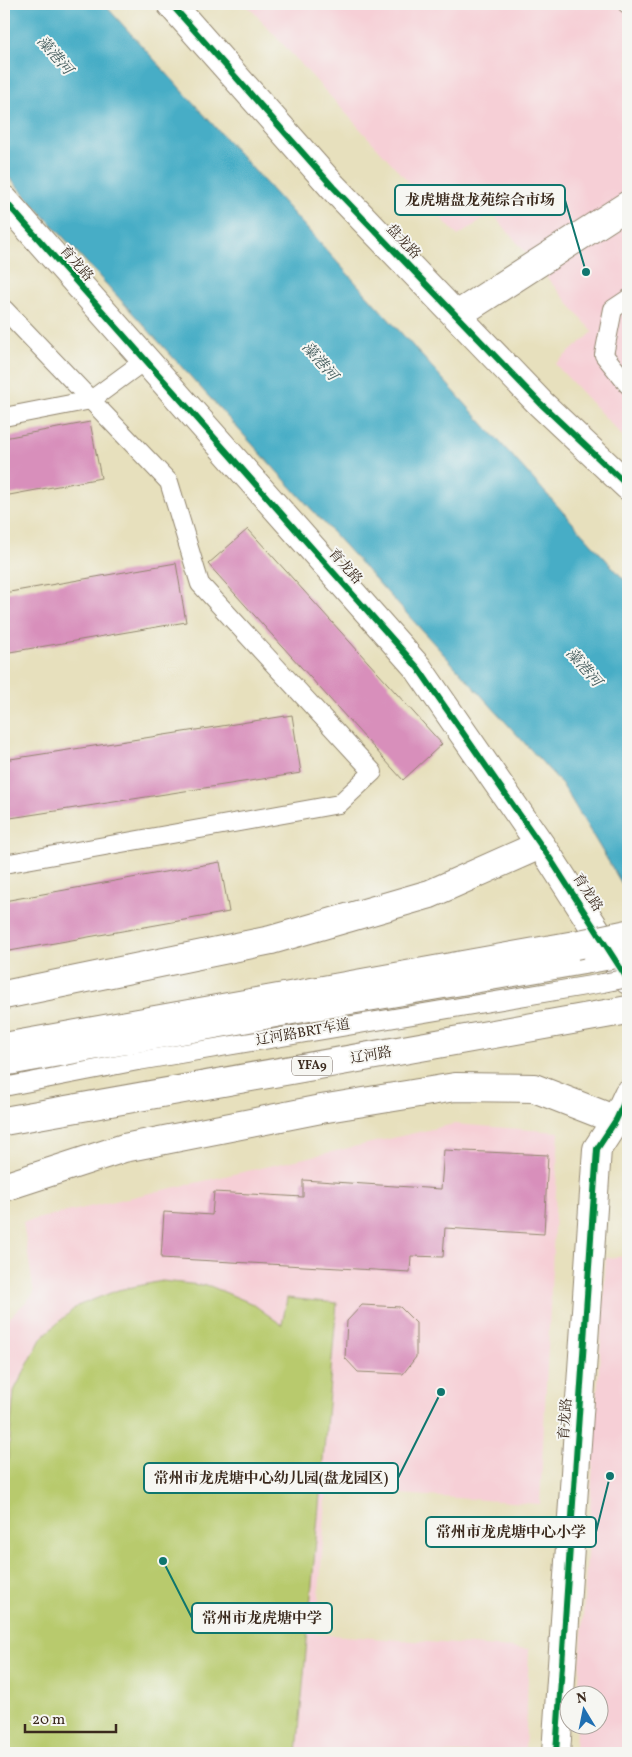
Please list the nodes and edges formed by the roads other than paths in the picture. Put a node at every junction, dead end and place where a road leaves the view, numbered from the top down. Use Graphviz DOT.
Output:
graph roads {
  1 [pos="171,4"];
  2 [pos="4,200"];
  3 [pos="628,205"];
  4 [pos="628,299"];
  5 [pos="4,309"];
  6 [pos="457,315"];
  7 [pos="144,361"];
  8 [pos="628,384"];
  9 [pos="91,400"];
  10 [pos="4,417"];
  11 [pos="628,486"];
  12 [pos="540,845"];
  13 [pos="4,864"];
  14 [pos="628,934"];
  15 [pos="582,955"];
  16 [pos="628,957"];
  17 [pos="620,980"];
  18 [pos="4,995"];
  19 [pos="625,1011"];
  20 [pos="4,1047"];
  21 [pos="4,1067"];
  22 [pos="4,1088"];
  23 [pos="628,1094"];
  24 [pos="616,1120"];
  25 [pos="4,1121"];
  26 [pos="4,1187"];
  27 [pos="556,1753"];
  1 -- 6 [label="street, 盘龙路"];
  2 -- 7 [label="street, 育龙路"];
  3 -- 6 [label="street"];
  4 -- 8 [label="lane"];
  5 -- 9 [label="lane"];
  6 -- 11 [label="street, 盘龙路"];
  7 -- 9 [label="lane"];
  7 -- 12 [label="street, 育龙路"];
  9 -- 10 [label="lane"];
  9 -- 13 [label="lane"];
  12 -- 17 [label="street, 育龙路"];
  12 -- 18 [label="street"];
  14 -- 15 [label="street, bridge"];
  15 -- 16 [label="lane, 辽河路BRT车道, bridge"];
  15 -- 20 [label="street"];
  15 -- 21 [label="lane, 辽河路BRT车道"];
  17 -- 22 [label="lane, 辽河路BRT车道"];
  19 -- 25 [label="street, 辽河路 / YFA9"];
  23 -- 24 [label="street, 育龙路"];
  24 -- 26 [label="street"];
  24 -- 27 [label="street, 育龙路"];
}
